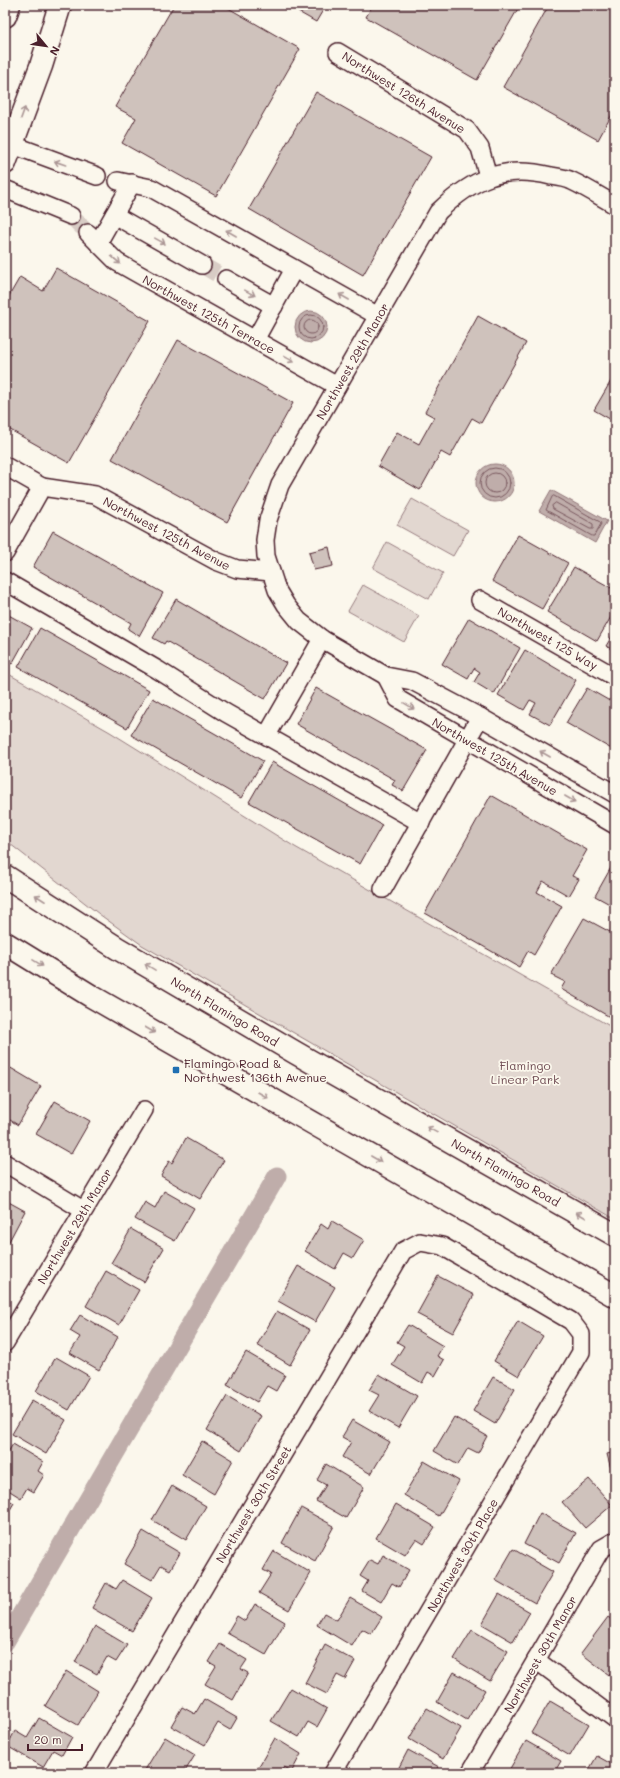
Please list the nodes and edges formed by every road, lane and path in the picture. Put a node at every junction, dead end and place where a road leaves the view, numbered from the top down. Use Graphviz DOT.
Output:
graph roads {
  1 [pos="9,5"];
  2 [pos="60,5"];
  3 [pos="5,16"];
  4 [pos="338,52"];
  5 [pos="7,150"];
  6 [pos="97,176"];
  7 [pos="488,176"];
  8 [pos="5,189"];
  9 [pos="615,205"];
  10 [pos="114,215"];
  11 [pos="71,216"];
  12 [pos="202,265"];
  13 [pos="294,269"];
  14 [pos="226,279"];
  15 [pos="274,306"];
  16 [pos="378,316"];
  17 [pos="255,340"];
  18 [pos="338,386"];
  19 [pos="5,466"];
  20 [pos="42,487"];
  21 [pos="5,553"];
  22 [pos="271,572"];
  23 [pos="5,581"];
  24 [pos="480,600"];
  25 [pos="322,639"];
  26 [pos="386,676"];
  27 [pos="615,677"];
  28 [pos="480,717"];
  29 [pos="267,735"];
  30 [pos="467,740"];
  31 [pos="615,794"];
  32 [pos="420,823"];
  33 [pos="615,825"];
  34 [pos="5,876"];
  35 [pos="383,889"];
  36 [pos="5,943"];
  37 [pos="144,1110"];
  38 [pos="5,1163"];
  39 [pos="83,1210"];
  40 [pos="615,1235"];
  41 [pos="420,1242"];
  42 [pos="615,1296"];
  43 [pos="5,1343"];
  44 [pos="615,1541"];
  45 [pos="536,1660"];
  46 [pos="615,1719"];
  47 [pos="94,1773"];
  48 [pos="333,1773"];
  49 [pos="470,1773"];
  1 -- 3 [label="main road"];
  5 -- 2 [label="main road, one-way"];
  4 -- 7 [label="street, Northwest 126th Avenue"];
  6 -- 5 [label="street, one-way"];
  7 -- 9 [label="street"];
  7 -- 16 [label="street, Northwest 29th Manor"];
  8 -- 11 [label="street"];
  10 -- 12 [label="street, one-way"];
  13 -- 10 [label="street, one-way"];
  10 -- 17 [label="street, Northwest 125th Terrace, one-way"];
  13 -- 15 [label="street"];
  16 -- 13 [label="street, one-way"];
  14 -- 15 [label="street, one-way"];
  15 -- 17 [label="street"];
  16 -- 18 [label="street, Northwest 29th Manor"];
  17 -- 18 [label="street, Northwest 125th Terrace, one-way"];
  18 -- 22 [label="street, Northwest 29th Manor"];
  19 -- 20 [label="street"];
  20 -- 21 [label="street"];
  20 -- 22 [label="street, Northwest 125th Avenue"];
  22 -- 25 [label="street, Northwest 125th Avenue"];
  23 -- 29 [label="street"];
  24 -- 27 [label="street, Northwest 125 Way"];
  25 -- 26 [label="street, Northwest 125th Avenue"];
  25 -- 29 [label="street"];
  26 -- 28 [label="street, Northwest 125th Avenue"];
  26 -- 30 [label="street, Northwest 125th Avenue, one-way"];
  28 -- 30 [label="street"];
  31 -- 28 [label="street, Northwest 125th Avenue, one-way"];
  29 -- 32 [label="street"];
  30 -- 32 [label="street"];
  30 -- 33 [label="street, Northwest 125th Avenue, one-way"];
  32 -- 35 [label="street"];
  40 -- 34 [label="main road, North Flamingo Road, one-way"];
  36 -- 42 [label="main road, one-way"];
  37 -- 39 [label="street, Northwest 29th Manor"];
  38 -- 39 [label="street"];
  39 -- 43 [label="street, Northwest 29th Manor"];
  41 -- 47 [label="street, Northwest 30th Street"];
  41 -- 48 [label="street, Northwest 30th Place"];
  44 -- 45 [label="street, Northwest 30th Manor"];
  45 -- 46 [label="street"];
  45 -- 49 [label="street, Northwest 30th Manor"];
}
